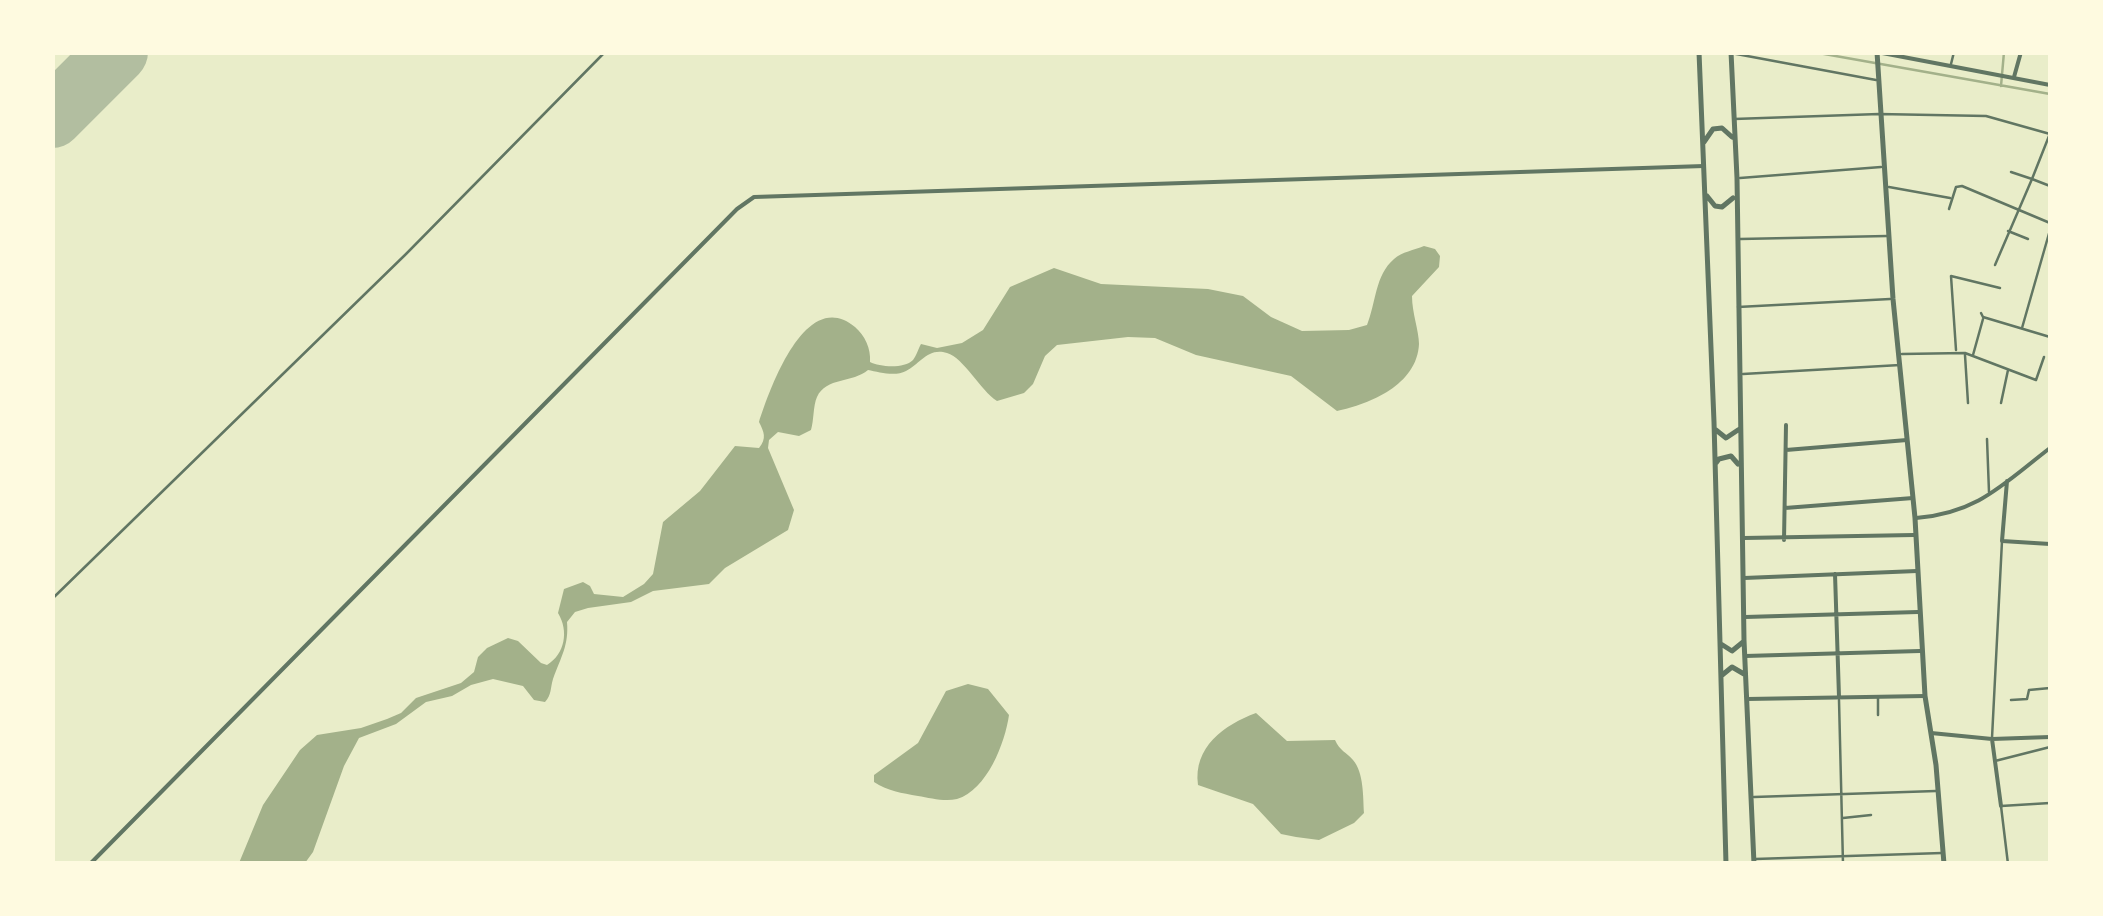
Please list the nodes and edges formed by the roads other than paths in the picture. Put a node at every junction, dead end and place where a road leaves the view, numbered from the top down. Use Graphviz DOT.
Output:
graph roads {
  1 [pos="605,52"];
  2 [pos="1699,52"];
  3 [pos="1877,52"];
  4 [pos="1954,52"];
  5 [pos="2021,52"];
  6 [pos="1731,53"];
  7 [pos="1951,66"];
  8 [pos="1877,77"];
  9 [pos="2014,77"];
  10 [pos="2050,86"];
  11 [pos="1879,114"];
  12 [pos="1732,119"];
  13 [pos="2050,134"];
  14 [pos="1734,140"];
  15 [pos="1704,144"];
  16 [pos="1704,166"];
  17 [pos="1883,167"];
  18 [pos="2011,172"];
  19 [pos="1737,178"];
  20 [pos="2032,179"];
  21 [pos="1884,186"];
  22 [pos="2050,186"];
  23 [pos="1705,194"];
  24 [pos="1735,196"];
  25 [pos="1952,198"];
  26 [pos="1949,208"];
  27 [pos="2016,209"];
  28 [pos="2050,223"];
  29 [pos="2050,230"];
  30 [pos="2008,231"];
  31 [pos="1888,236"];
  32 [pos="2028,239"];
  33 [pos="1736,240"];
  34 [pos="1995,264"];
  35 [pos="2000,288"];
  36 [pos="1894,299"];
  37 [pos="1737,307"];
  38 [pos="2022,328"];
  39 [pos="2050,336"];
  40 [pos="1956,352"];
  41 [pos="1964,353"];
  42 [pos="1900,354"];
  43 [pos="1973,356"];
  44 [pos="2044,356"];
  45 [pos="1902,365"];
  46 [pos="2009,368"];
  47 [pos="1739,374"];
  48 [pos="2001,403"];
  49 [pos="1968,404"];
  50 [pos="1714,422"];
  51 [pos="1786,425"];
  52 [pos="1740,428"];
  53 [pos="1987,439"];
  54 [pos="1907,440"];
  55 [pos="2050,448"];
  56 [pos="1786,450"];
  57 [pos="1715,464"];
  58 [pos="1740,467"];
  59 [pos="2007,481"];
  60 [pos="1989,494"];
  61 [pos="1913,498"];
  62 [pos="1785,508"];
  63 [pos="1914,518"];
  64 [pos="1914,535"];
  65 [pos="1744,538"];
  66 [pos="1784,540"];
  67 [pos="2002,541"];
  68 [pos="2050,544"];
  69 [pos="1917,571"];
  70 [pos="1835,574"];
  71 [pos="1744,578"];
  72 [pos="52,599"];
  73 [pos="1918,612"];
  74 [pos="1836,614"];
  75 [pos="1745,617"];
  76 [pos="1744,640"];
  77 [pos="1719,641"];
  78 [pos="1922,651"];
  79 [pos="1838,654"];
  80 [pos="1745,656"];
  81 [pos="1746,676"];
  82 [pos="1720,677"];
  83 [pos="2050,688"];
  84 [pos="1878,696"];
  85 [pos="1925,696"];
  86 [pos="1839,697"];
  87 [pos="1748,699"];
  88 [pos="2011,700"];
  89 [pos="1878,715"];
  90 [pos="1931,733"];
  91 [pos="2050,737"];
  92 [pos="1992,739"];
  93 [pos="2050,747"];
  94 [pos="1994,761"];
  95 [pos="1938,791"];
  96 [pos="1841,795"];
  97 [pos="1751,797"];
  98 [pos="2050,803"];
  99 [pos="2001,806"];
  100 [pos="1871,816"];
  101 [pos="1842,818"];
  102 [pos="1944,853"];
  103 [pos="1843,857"];
  104 [pos="1754,861"];
  105 [pos="90,864"];
  106 [pos="1726,864"];
  107 [pos="1843,864"];
  108 [pos="1944,864"];
  109 [pos="2008,864"];
  1 -- 72 [label="lane"];
  2 -- 15 [label="street"];
  3 -- 7 [label="street"];
  3 -- 8 [label="street"];
  4 -- 7 [label="lane"];
  5 -- 9 [label="street"];
  6 -- 8 [label="lane"];
  6 -- 12 [label="street"];
  7 -- 9 [label="street"];
  8 -- 11 [label="street"];
  9 -- 10 [label="street"];
  11 -- 12 [label="lane"];
  11 -- 13 [label="lane"];
  11 -- 17 [label="street"];
  12 -- 14 [label="street"];
  13 -- 20 [label="lane"];
  14 -- 15 [label="street"];
  14 -- 19 [label="street"];
  15 -- 16 [label="street"];
  16 -- 23 [label="street"];
  16 -- 105 [label="street"];
  17 -- 19 [label="lane"];
  17 -- 21 [label="street"];
  18 -- 20 [label="lane"];
  19 -- 24 [label="street"];
  20 -- 22 [label="lane"];
  20 -- 27 [label="lane"];
  21 -- 25 [label="lane"];
  21 -- 31 [label="street"];
  23 -- 24 [label="street"];
  23 -- 50 [label="street"];
  24 -- 33 [label="street"];
  25 -- 26 [label="lane"];
  25 -- 27 [label="lane"];
  27 -- 28 [label="lane"];
  27 -- 30 [label="lane"];
  29 -- 38 [label="lane"];
  30 -- 32 [label="lane"];
  30 -- 34 [label="lane"];
  31 -- 33 [label="lane"];
  31 -- 36 [label="street"];
  33 -- 37 [label="street"];
  35 -- 40 [label="lane"];
  36 -- 37 [label="lane"];
  36 -- 42 [label="street"];
  37 -- 47 [label="street"];
  38 -- 39 [label="lane"];
  38 -- 43 [label="lane"];
  40 -- 41 [label="lane"];
  40 -- 42 [label="lane"];
  41 -- 43 [label="lane"];
  41 -- 49 [label="lane"];
  42 -- 45 [label="street"];
  43 -- 46 [label="lane"];
  44 -- 46 [label="lane"];
  45 -- 47 [label="lane"];
  45 -- 54 [label="street"];
  46 -- 48 [label="lane"];
  47 -- 52 [label="street"];
  50 -- 52 [label="street"];
  50 -- 57 [label="street"];
  51 -- 56 [label="street"];
  52 -- 58 [label="street"];
  53 -- 60 [label="lane"];
  54 -- 56 [label="street"];
  54 -- 61 [label="street"];
  55 -- 59 [label="street"];
  56 -- 62 [label="street"];
  57 -- 58 [label="street"];
  57 -- 77 [label="street"];
  58 -- 65 [label="street"];
  59 -- 60 [label="street"];
  59 -- 67 [label="street"];
  60 -- 63 [label="street"];
  61 -- 62 [label="street"];
  61 -- 63 [label="street"];
  62 -- 66 [label="street"];
  63 -- 64 [label="street"];
  64 -- 66 [label="street"];
  64 -- 69 [label="street"];
  65 -- 66 [label="street"];
  65 -- 71 [label="street"];
  67 -- 68 [label="street"];
  67 -- 92 [label="lane"];
  69 -- 70 [label="street"];
  69 -- 73 [label="street"];
  70 -- 71 [label="street"];
  70 -- 74 [label="street"];
  71 -- 75 [label="street"];
  73 -- 74 [label="street"];
  73 -- 78 [label="street"];
  74 -- 75 [label="street"];
  74 -- 79 [label="street"];
  75 -- 76 [label="street"];
  76 -- 77 [label="street"];
  76 -- 80 [label="street"];
  77 -- 82 [label="street"];
  78 -- 79 [label="street"];
  78 -- 85 [label="street"];
  79 -- 80 [label="street"];
  79 -- 86 [label="street"];
  80 -- 81 [label="street"];
  81 -- 82 [label="street"];
  81 -- 87 [label="street"];
  82 -- 106 [label="street"];
  83 -- 88 [label="lane"];
  84 -- 85 [label="street"];
  84 -- 86 [label="street"];
  84 -- 89 [label="lane"];
  85 -- 90 [label="street"];
  86 -- 87 [label="street"];
  86 -- 96 [label="lane"];
  87 -- 97 [label="street"];
  90 -- 92 [label="street"];
  90 -- 95 [label="street"];
  91 -- 92 [label="street"];
  92 -- 94 [label="street"];
  93 -- 94 [label="lane"];
  94 -- 99 [label="street"];
  95 -- 96 [label="lane"];
  95 -- 102 [label="street"];
  96 -- 97 [label="lane"];
  96 -- 101 [label="lane"];
  97 -- 104 [label="street"];
  98 -- 99 [label="lane"];
  99 -- 109 [label="lane"];
  100 -- 101 [label="lane"];
  101 -- 103 [label="lane"];
  102 -- 103 [label="lane"];
  102 -- 108 [label="street"];
  103 -- 104 [label="lane"];
  103 -- 107 [label="lane"];
}
